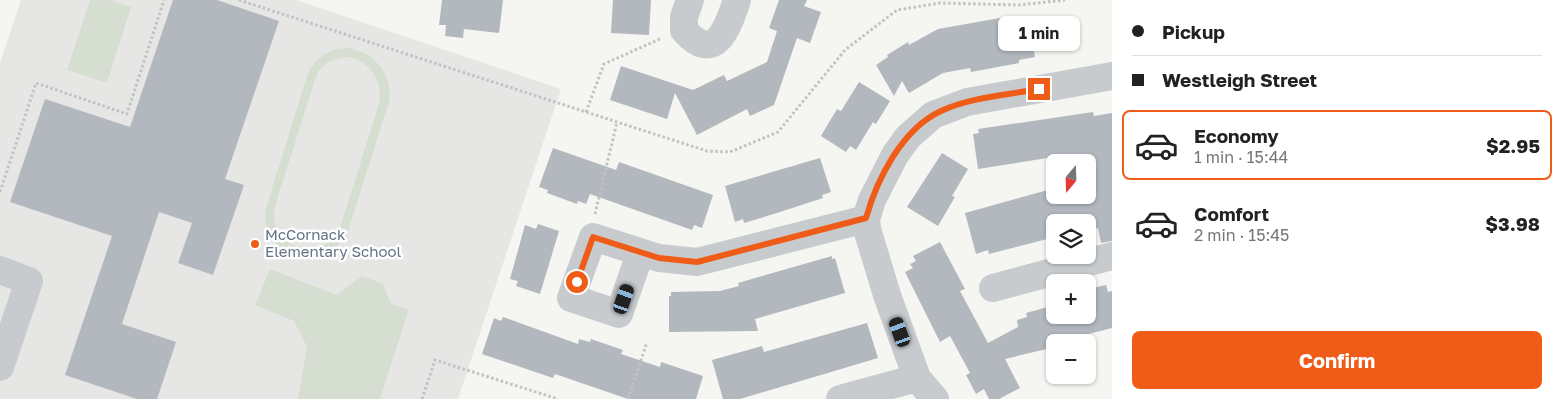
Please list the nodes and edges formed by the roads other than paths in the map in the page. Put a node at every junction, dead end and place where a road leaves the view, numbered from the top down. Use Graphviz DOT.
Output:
graph roads {
  1 [pos="690,0"];
  2 [pos="737,0"];
  3 [pos="1112,76"];
  4 [pos="866,218"];
  5 [pos="640,254"];
  6 [pos="1112,256"];
  7 [pos="0,270"];
  8 [pos="993,288"];
  9 [pos="0,367"];
  10 [pos="917,378"];
  11 [pos="840,399"];
  12 [pos="934,399"];
  1 -- 2 [label="street"];
  3 -- 4 [label="street"];
  4 -- 5 [label="street"];
  4 -- 10 [label="street"];
  5 -- 5 [label="street"];
  6 -- 8 [label="street"];
  7 -- 9 [label="street"];
  10 -- 11 [label="street"];
  10 -- 12 [label="street"];
}
